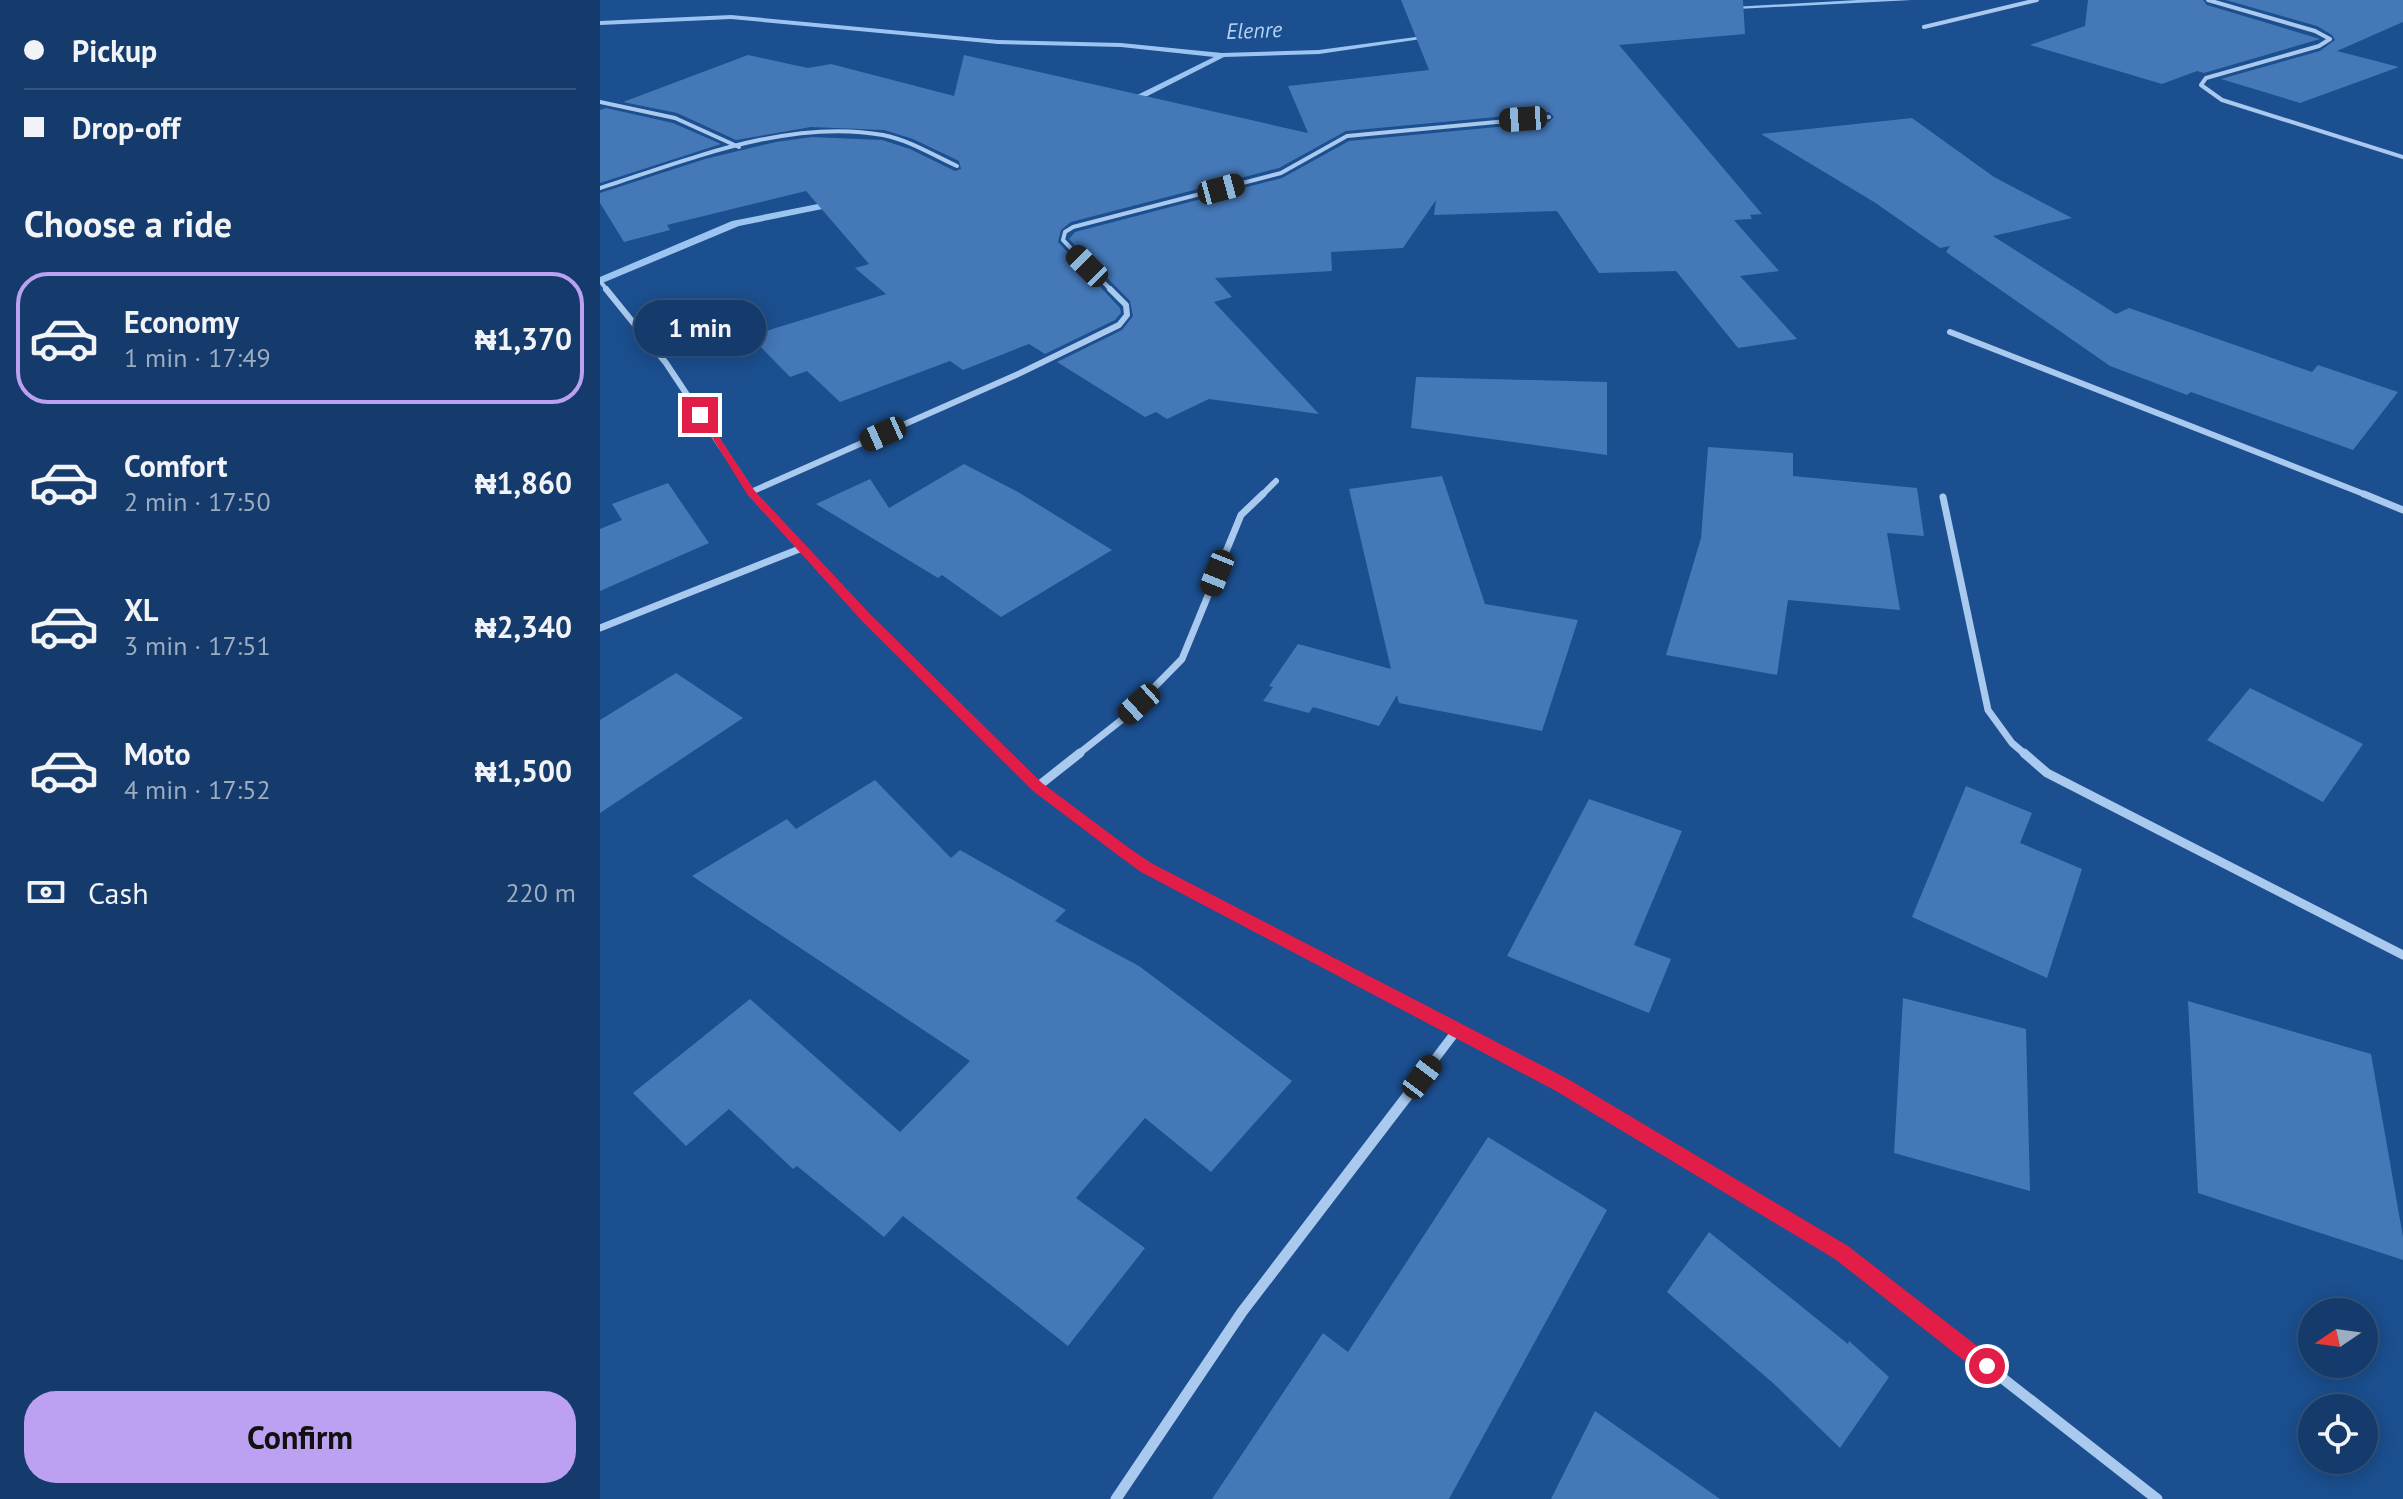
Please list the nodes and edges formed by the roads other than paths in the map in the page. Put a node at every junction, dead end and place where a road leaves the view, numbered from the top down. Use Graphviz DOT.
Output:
graph roads {
  1 [pos="2037,0"];
  2 [pos="2208,0"];
  3 [pos="1924,27"];
  4 [pos="600,102"];
  5 [pos="1549,117"];
  6 [pos="740,147"];
  7 [pos="2403,157"];
  8 [pos="957,166"];
  9 [pos="600,188"];
  10 [pos="600,281"];
  11 [pos="1950,332"];
  12 [pos="1276,481"];
  13 [pos="751,492"];
  14 [pos="1943,497"];
  15 [pos="2403,510"];
  16 [pos="802,548"];
  17 [pos="600,628"];
  18 [pos="1037,787"];
  19 [pos="2403,955"];
  20 [pos="1457,1030"];
  21 [pos="1116,1499"];
  22 [pos="2157,1499"];
  1 -- 3 [label="street"];
  2 -- 7 [label="street"];
  4 -- 6 [label="street"];
  5 -- 13 [label="street"];
  6 -- 8 [label="street"];
  6 -- 9 [label="street"];
  10 -- 13 [label="street"];
  11 -- 15 [label="street"];
  12 -- 18 [label="street"];
  13 -- 16 [label="street"];
  14 -- 19 [label="street"];
  16 -- 17 [label="street"];
  16 -- 18 [label="street"];
  18 -- 20 [label="street"];
  20 -- 21 [label="street"];
  20 -- 22 [label="street"];
}
